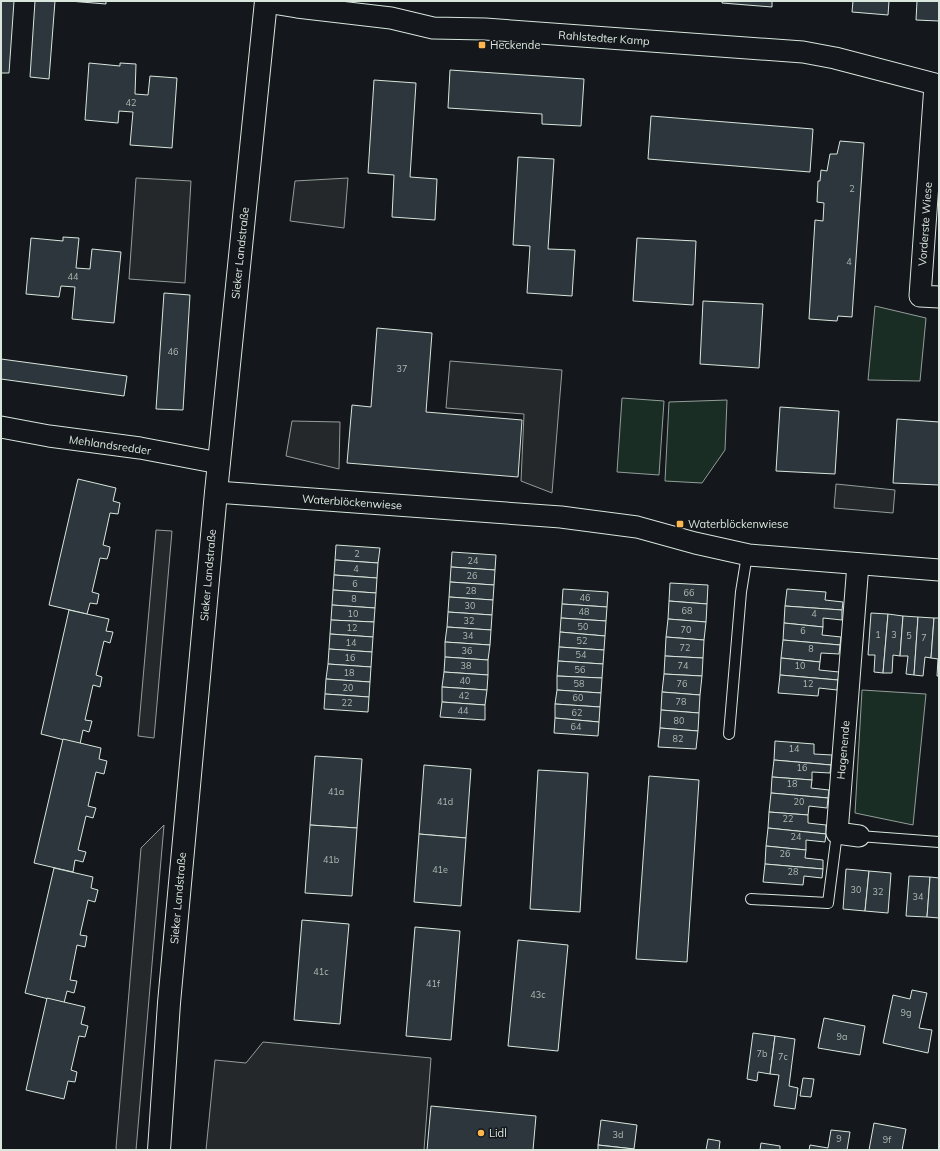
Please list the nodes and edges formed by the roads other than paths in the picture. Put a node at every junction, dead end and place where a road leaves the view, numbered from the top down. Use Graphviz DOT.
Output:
graph roads {
  1 [pos="266,2"];
  2 [pos="937,85"];
  3 [pos="939,297"];
  4 [pos="1,427"];
  5 [pos="219,464"];
  6 [pos="216,492"];
  7 [pos="747,555"];
  8 [pos="858,564"];
  9 [pos="939,570"];
  10 [pos="729,734"];
  11 [pos="837,834"];
  12 [pos="859,836"];
  13 [pos="939,842"];
  14 [pos="752,899"];
  15 [pos="159,1150"];
  1 -- 2 [label="street, Rahlstedter Kamp"];
  1 -- 5 [label="main road, Sieker Landstraße"];
  2 -- 3 [label="street, Vorderste Wiese"];
  4 -- 5 [label="street, Mehlandsredder"];
  5 -- 6 [label="main road, Sieker Landstraße"];
  6 -- 7 [label="street, Waterblöckenwiese"];
  6 -- 15 [label="main road, Sieker Landstraße"];
  7 -- 8 [label="street, Waterblöckenwiese"];
  7 -- 10 [label="lane"];
  8 -- 9 [label="street, Waterblöckenwiese"];
  8 -- 11 [label="street, Hagenende"];
  11 -- 12 [label="street"];
  11 -- 14 [label="lane"];
  12 -- 13 [label="lane"];
}
